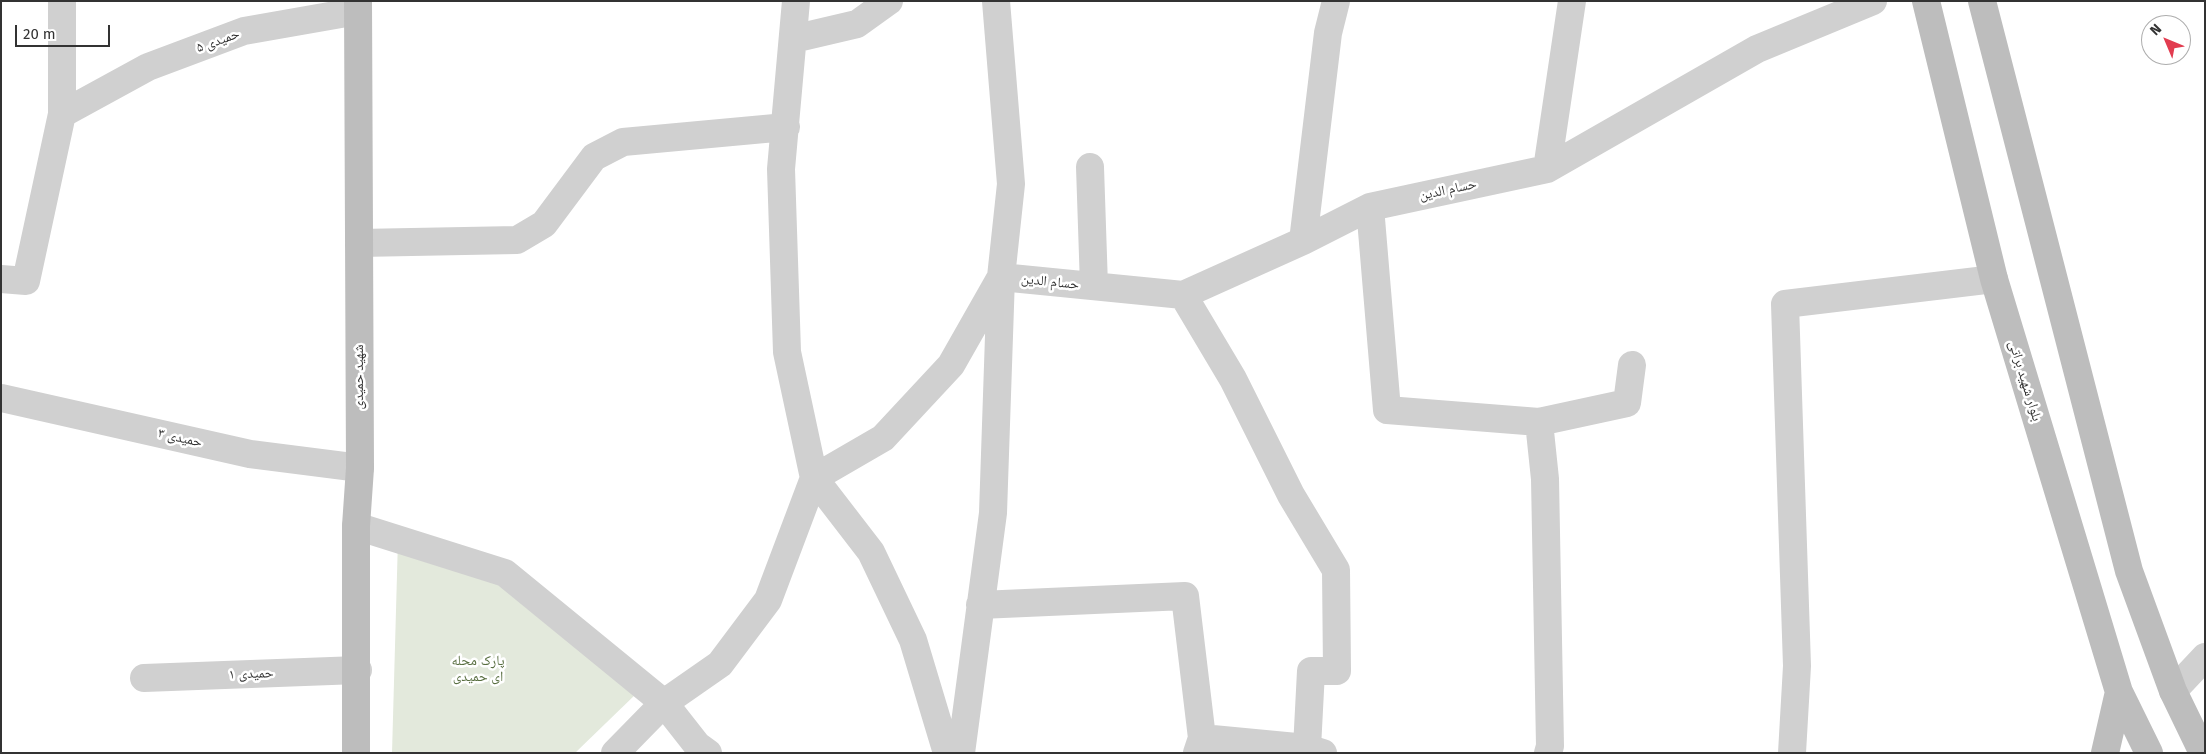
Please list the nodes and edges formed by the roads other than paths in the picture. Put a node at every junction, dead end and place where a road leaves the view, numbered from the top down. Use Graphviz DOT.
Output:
graph roads {
  1 [pos="62,1"];
  2 [pos="796,1"];
  3 [pos="889,1"];
  4 [pos="996,1"];
  5 [pos="1336,1"];
  6 [pos="1572,1"];
  7 [pos="1874,1"];
  8 [pos="1926,1"];
  9 [pos="1982,1"];
  10 [pos="358,6"];
  11 [pos="793,39"];
  12 [pos="62,114"];
  13 [pos="786,127"];
  14 [pos="1090,166"];
  15 [pos="1547,169"];
  16 [pos="1370,207"];
  17 [pos="1303,241"];
  18 [pos="359,243"];
  19 [pos="1001,277"];
  20 [pos="1,279"];
  21 [pos="1994,279"];
  22 [pos="1094,286"];
  23 [pos="1183,295"];
  24 [pos="1632,364"];
  25 [pos="1,398"];
  26 [pos="1539,422"];
  27 [pos="360,468"];
  28 [pos="814,478"];
  29 [pos="356,526"];
  30 [pos="980,605"];
  31 [pos="2205,657"];
  32 [pos="358,670"];
  33 [pos="144,678"];
  34 [pos="2173,691"];
  35 [pos="2118,692"];
  36 [pos="664,703"];
  37 [pos="1200,745"];
  38 [pos="1315,750"];
  39 [pos="2203,751"];
  40 [pos="356,753"];
  41 [pos="615,753"];
  42 [pos="708,753"];
  43 [pos="947,753"];
  44 [pos="961,753"];
  45 [pos="1548,753"];
  46 [pos="1792,753"];
  47 [pos="2105,753"];
  48 [pos="2149,753"];
  1 -- 12 [label="street"];
  2 -- 11 [label="street"];
  3 -- 11 [label="street"];
  4 -- 19 [label="street"];
  5 -- 17 [label="street"];
  6 -- 15 [label="street"];
  7 -- 15 [label="street, حسام الدین"];
  8 -- 21 [label="main road, بلوار شهید براتی"];
  9 -- 34 [label="main road"];
  10 -- 12 [label="street, حمیدی ۵"];
  10 -- 18 [label="main road, شهید حمیدی"];
  11 -- 13 [label="street"];
  12 -- 20 [label="street"];
  13 -- 18 [label="street"];
  13 -- 28 [label="street"];
  14 -- 22 [label="street"];
  15 -- 16 [label="street, حسام الدین"];
  16 -- 17 [label="street, حسام الدین"];
  16 -- 26 [label="street"];
  17 -- 23 [label="street, حسام الدین"];
  18 -- 27 [label="main road, شهید حمیدی"];
  19 -- 22 [label="street, حسام الدین"];
  19 -- 28 [label="street"];
  19 -- 30 [label="street"];
  21 -- 35 [label="main road, بلوار شهید براتی"];
  21 -- 46 [label="street"];
  22 -- 23 [label="street, حسام الدین"];
  23 -- 38 [label="street"];
  24 -- 26 [label="street"];
  25 -- 27 [label="street, حمیدی ۳"];
  26 -- 45 [label="street"];
  27 -- 29 [label="main road, شهید حمیدی"];
  28 -- 36 [label="street"];
  28 -- 43 [label="street"];
  29 -- 32 [label="main road, شهید حمیدی"];
  29 -- 36 [label="street"];
  30 -- 37 [label="street"];
  30 -- 44 [label="street"];
  31 -- 34 [label="street"];
  32 -- 33 [label="street, حمیدی ۱"];
  32 -- 40 [label="main road, شهید حمیدی"];
  34 -- 39 [label="main road"];
  35 -- 47 [label="main road"];
  35 -- 48 [label="main road, بلوار شهید براتی"];
  36 -- 41 [label="street"];
  36 -- 42 [label="street"];
  37 -- 38 [label="street"];
}
